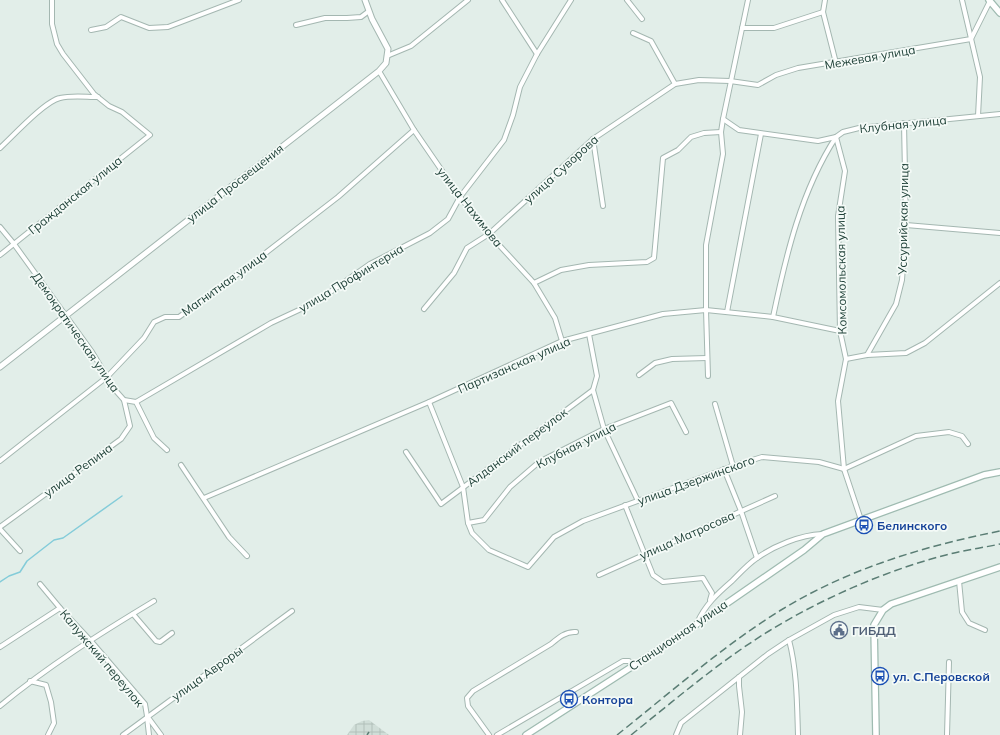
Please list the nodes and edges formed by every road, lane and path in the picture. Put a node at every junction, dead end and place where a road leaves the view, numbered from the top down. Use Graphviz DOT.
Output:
graph roads {
  1 [pos="52,0"];
  2 [pos="239,0"];
  3 [pos="365,0"];
  4 [pos="468,0"];
  5 [pos="502,0"];
  6 [pos="571,0"];
  7 [pos="627,0"];
  8 [pos="748,0"];
  9 [pos="825,0"];
  10 [pos="962,0"];
  11 [pos="990,1"];
  12 [pos="369,11"];
  13 [pos="823,12"];
  14 [pos="1000,13"];
  15 [pos="642,20"];
  16 [pos="296,25"];
  17 [pos="742,28"];
  18 [pos="91,30"];
  19 [pos="633,33"];
  20 [pos="971,39"];
  21 [pos="536,54"];
  22 [pos="387,56"];
  23 [pos="836,63"];
  24 [pos="379,71"];
  25 [pos="730,81"];
  26 [pos="675,84"];
  27 [pos="98,97"];
  28 [pos="1000,114"];
  29 [pos="978,116"];
  30 [pos="723,119"];
  31 [pos="904,123"];
  32 [pos="414,130"];
  33 [pos="721,132"];
  34 [pos="761,134"];
  35 [pos="836,137"];
  36 [pos="593,139"];
  37 [pos="0,148"];
  38 [pos="460,197"];
  39 [pos="603,206"];
  40 [pos="906,225"];
  41 [pos="0,227"];
  42 [pos="1000,233"];
  43 [pos="489,234"];
  44 [pos="14,244"];
  45 [pos="0,255"];
  46 [pos="534,283"];
  47 [pos="1000,283"];
  48 [pos="424,308"];
  49 [pos="706,310"];
  50 [pos="728,312"];
  51 [pos="65,316"];
  52 [pos="773,317"];
  53 [pos="840,331"];
  54 [pos="589,334"];
  55 [pos="562,341"];
  56 [pos="867,355"];
  57 [pos="707,358"];
  58 [pos="846,359"];
  59 [pos="0,368"];
  60 [pos="639,375"];
  61 [pos="107,376"];
  62 [pos="708,376"];
  63 [pos="593,390"];
  64 [pos="124,400"];
  65 [pos="136,402"];
  66 [pos="429,402"];
  67 [pos="715,404"];
  68 [pos="604,429"];
  69 [pos="686,432"];
  70 [pos="968,444"];
  71 [pos="167,450"];
  72 [pos="406,452"];
  73 [pos="0,461"];
  74 [pos="181,465"];
  75 [pos="733,466"];
  76 [pos="724,469"];
  77 [pos="844,469"];
  78 [pos="1000,472"];
  79 [pos="463,487"];
  80 [pos="775,496"];
  81 [pos="204,498"];
  82 [pos="638,501"];
  83 [pos="625,505"];
  84 [pos="741,511"];
  85 [pos="861,520"];
  86 [pos="468,523"];
  87 [pos="0,528"];
  88 [pos="825,533"];
  89 [pos="20,551"];
  90 [pos="645,554"];
  91 [pos="247,556"];
  92 [pos="757,558"];
  93 [pos="1000,567"];
  94 [pos="599,575"];
  95 [pos="959,582"];
  96 [pos="40,584"];
  97 [pos="710,600"];
  98 [pos="154,601"];
  99 [pos="60,608"];
  100 [pos="883,610"];
  101 [pos="292,611"];
  102 [pos="133,614"];
  103 [pos="697,623"];
  104 [pos="985,630"];
  105 [pos="576,632"];
  106 [pos="172,633"];
  107 [pos="90,640"];
  108 [pos="789,640"];
  109 [pos="0,647"];
  110 [pos="950,662"];
  111 [pos="633,666"];
  112 [pos="739,677"];
  113 [pos="30,682"];
  114 [pos="0,706"];
  115 [pos="147,716"];
  116 [pos="48,735"];
  117 [pos="123,735"];
  118 [pos="149,735"];
  119 [pos="161,735"];
  120 [pos="489,735"];
  121 [pos="496,735"];
  122 [pos="526,735"];
  123 [pos="676,735"];
  124 [pos="740,735"];
  125 [pos="798,735"];
  126 [pos="876,735"];
  127 [pos="947,735"];
  1 -- 27 [label="street"];
  2 -- 18 [label="street"];
  3 -- 12 [label="street"];
  4 -- 22 [label="street"];
  5 -- 21 [label="street"];
  6 -- 21 [label="street, улица Профинтерна"];
  7 -- 15 [label="street"];
  8 -- 17 [label="street"];
  9 -- 13 [label="street"];
  10 -- 20 [label="street"];
  11 -- 14 [label="main road"];
  11 -- 20 [label="street"];
  12 -- 16 [label="street"];
  12 -- 22 [label="street"];
  13 -- 17 [label="street"];
  13 -- 23 [label="street"];
  17 -- 25 [label="street"];
  19 -- 26 [label="street"];
  20 -- 23 [label="street, Межевая улица"];
  20 -- 29 [label="street"];
  21 -- 38 [label="street, улица Профинтерна"];
  22 -- 24 [label="street, улица Просвещения"];
  23 -- 25 [label="street, Межевая улица"];
  24 -- 32 [label="street, улица Нахимова"];
  24 -- 51 [label="street, улица Просвещения"];
  25 -- 26 [label="street, улица Суворова"];
  25 -- 30 [label="street"];
  26 -- 36 [label="street, улица Суворова"];
  27 -- 37 [label="street"];
  27 -- 44 [label="street, Гражданская улица"];
  28 -- 29 [label="street, Клубная улица"];
  29 -- 31 [label="street, Клубная улица"];
  30 -- 33 [label="street"];
  30 -- 34 [label="street, Клубная улица"];
  31 -- 35 [label="street, Клубная улица"];
  31 -- 40 [label="street, Уссурийская улица"];
  32 -- 38 [label="street, улица Нахимова"];
  32 -- 61 [label="street, Магнитная улица"];
  33 -- 46 [label="street"];
  33 -- 49 [label="street"];
  34 -- 35 [label="street, Клубная улица"];
  34 -- 50 [label="street"];
  35 -- 52 [label="street"];
  35 -- 53 [label="street, Комсомольская улица"];
  36 -- 39 [label="street"];
  36 -- 43 [label="street, улица Суворова"];
  38 -- 43 [label="street, улица Нахимова"];
  38 -- 65 [label="street, улица Профинтерна"];
  40 -- 42 [label="street"];
  40 -- 56 [label="street, Уссурийская улица"];
  41 -- 44 [label="street, Демократическая улица"];
  43 -- 46 [label="street, улица Нахимова"];
  43 -- 48 [label="street, улица Суворова"];
  44 -- 45 [label="street, Гражданская улица"];
  44 -- 51 [label="street, Демократическая улица"];
  46 -- 55 [label="street, улица Нахимова"];
  47 -- 56 [label="street"];
  49 -- 50 [label="street, Партизанская улица"];
  49 -- 54 [label="street, Партизанская улица"];
  49 -- 57 [label="street"];
  50 -- 52 [label="street, Партизанская улица"];
  51 -- 59 [label="street, улица Просвещения"];
  51 -- 61 [label="street, Демократическая улица"];
  52 -- 53 [label="street, Партизанская улица"];
  53 -- 58 [label="street, Комсомольская улица"];
  54 -- 55 [label="street, Партизанская улица"];
  54 -- 63 [label="street"];
  55 -- 66 [label="street, Партизанская улица"];
  56 -- 58 [label="street"];
  57 -- 60 [label="street"];
  57 -- 62 [label="street"];
  58 -- 77 [label="street, Комсомольская улица"];
  61 -- 64 [label="street, Демократическая улица"];
  61 -- 73 [label="street, Магнитная улица"];
  63 -- 68 [label="street"];
  63 -- 79 [label="street, Алданский переулок"];
  64 -- 65 [label="street, Демократическая улица"];
  64 -- 87 [label="street, улица Репина"];
  65 -- 71 [label="street"];
  66 -- 79 [label="street"];
  66 -- 81 [label="street, Партизанская улица"];
  67 -- 75 [label="street"];
  68 -- 69 [label="street, Клубная улица"];
  68 -- 82 [label="street"];
  68 -- 86 [label="street, Клубная улица"];
  70 -- 77 [label="street"];
  72 -- 79 [label="street, Алданский переулок"];
  74 -- 81 [label="street"];
  75 -- 76 [label="street, улица Дзержинского"];
  75 -- 77 [label="street, улица Дзержинского"];
  76 -- 82 [label="street, улица Дзержинского"];
  76 -- 84 [label="street"];
  77 -- 85 [label="street, Комсомольская улица"];
  78 -- 85 [label="main road"];
  79 -- 86 [label="street"];
  80 -- 84 [label="street, улица Матросова"];
  81 -- 91 [label="street"];
  82 -- 83 [label="street, улица Дзержинского"];
  83 -- 86 [label="street, улица Дзержинского"];
  83 -- 90 [label="street"];
  84 -- 90 [label="street, улица Матросова"];
  84 -- 92 [label="street"];
  85 -- 88 [label="main road"];
  87 -- 89 [label="street"];
  88 -- 92 [label="street"];
  88 -- 103 [label="main road, Станционная улица"];
  90 -- 94 [label="street, улица Матросова"];
  90 -- 97 [label="street"];
  92 -- 97 [label="street"];
  93 -- 95 [label="main road"];
  95 -- 100 [label="main road"];
  95 -- 104 [label="street"];
  96 -- 99 [label="street, Калужский переулок"];
  97 -- 103 [label="street"];
  98 -- 102 [label="street"];
  99 -- 107 [label="street, Калужский переулок"];
  99 -- 109 [label="street"];
  100 -- 108 [label="street"];
  100 -- 126 [label="main road"];
  101 -- 115 [label="street, улица Авроры"];
  102 -- 106 [label="street"];
  102 -- 107 [label="street"];
  103 -- 111 [label="main road, Станционная улица"];
  105 -- 120 [label="street"];
  107 -- 113 [label="street"];
  107 -- 115 [label="street, Калужский переулок"];
  108 -- 112 [label="street"];
  108 -- 125 [label="street"];
  110 -- 127 [label="street"];
  111 -- 121 [label="street"];
  111 -- 122 [label="main road, Станционная улица"];
  112 -- 123 [label="street"];
  112 -- 124 [label="street"];
  113 -- 114 [label="street"];
  113 -- 116 [label="street"];
  115 -- 117 [label="street, улица Авроры"];
  115 -- 118 [label="street"];
  115 -- 119 [label="street, Калужский переулок"];
}
